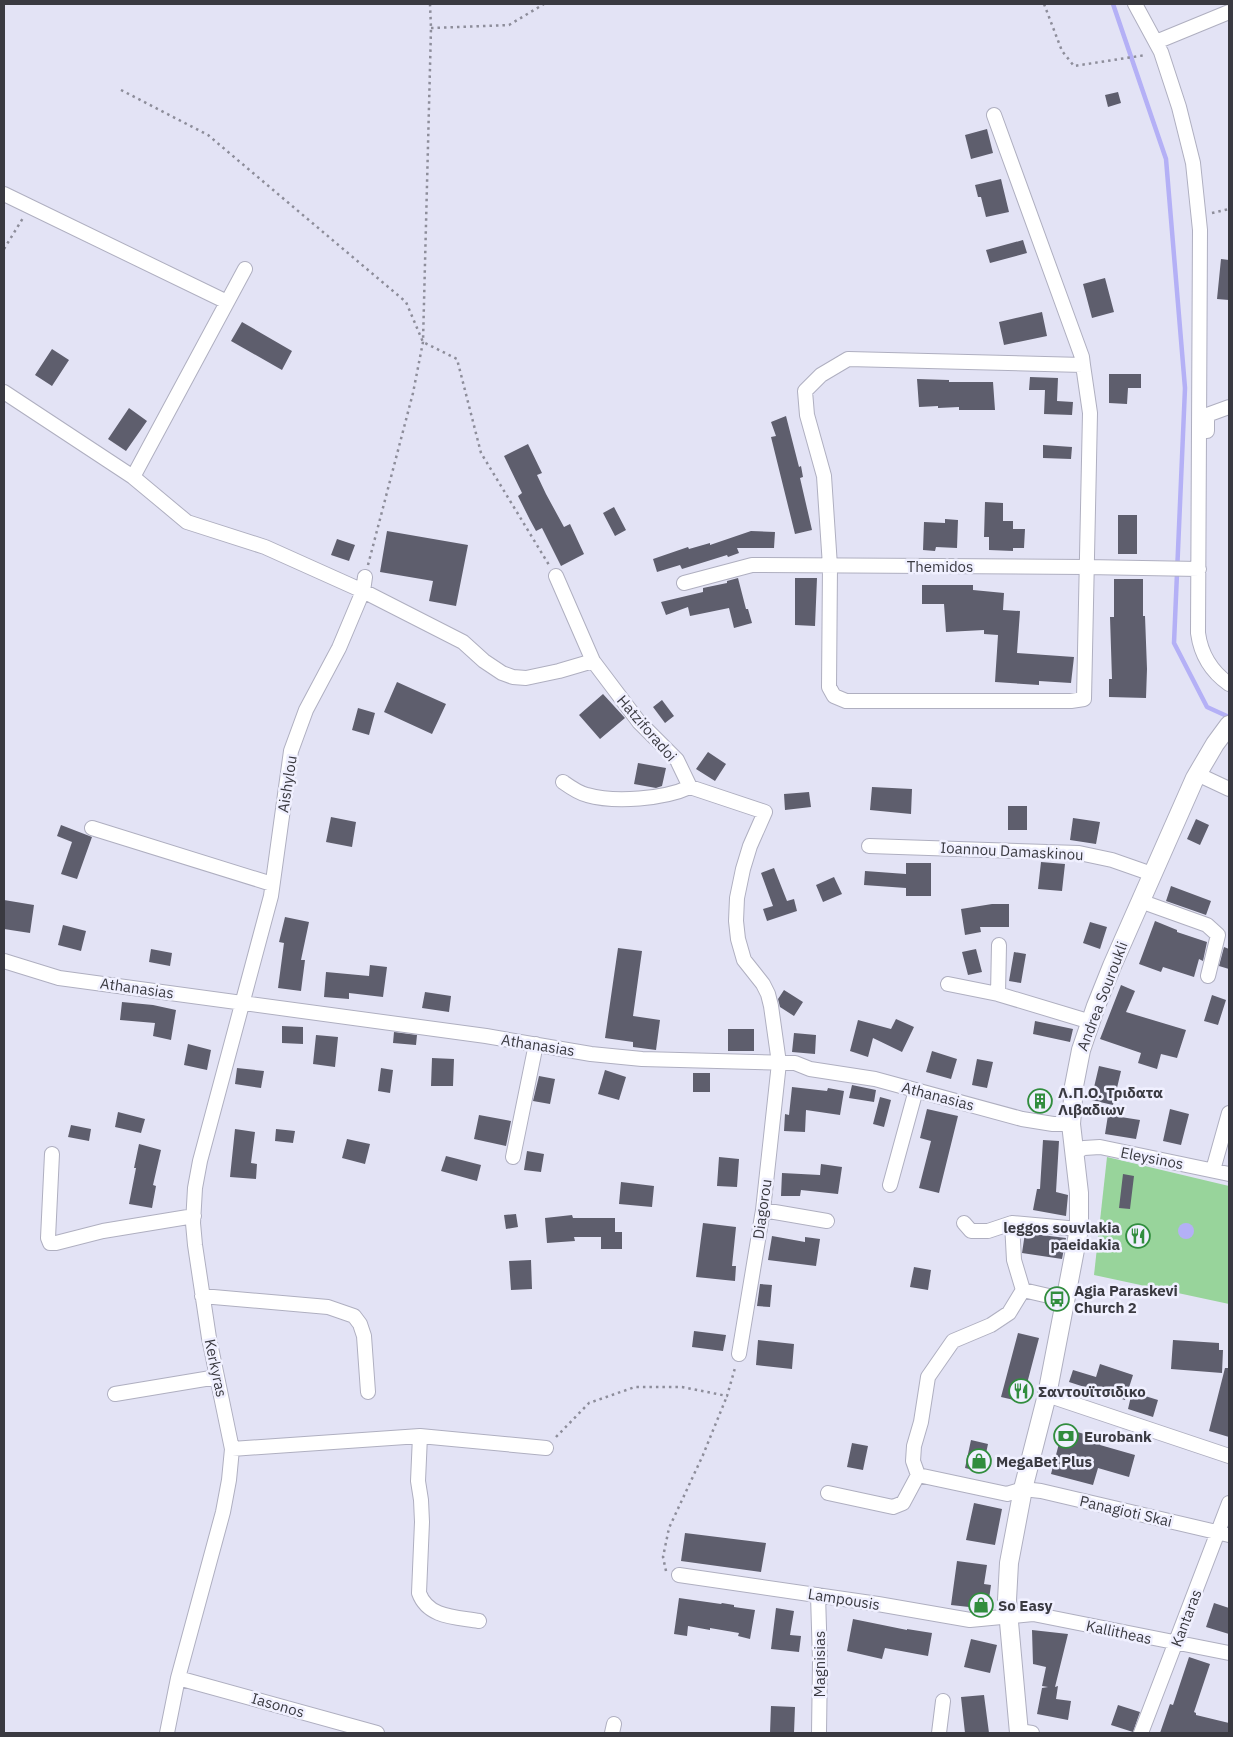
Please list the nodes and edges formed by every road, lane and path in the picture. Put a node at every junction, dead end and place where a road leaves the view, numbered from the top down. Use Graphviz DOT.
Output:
graph roads {
  1 [pos="430,4"];
  2 [pos="544,4"];
  3 [pos="1044,4"];
  4 [pos="1135,4"];
  5 [pos="1229,12"];
  6 [pos="431,28"];
  7 [pos="1156,42"];
  8 [pos="1148,54"];
  9 [pos="121,90"];
  10 [pos="994,115"];
  11 [pos="4,194"];
  12 [pos="30,207"];
  13 [pos="1229,209"];
  14 [pos="1198,216"];
  15 [pos="4,249"];
  16 [pos="246,269"];
  17 [pos="227,302"];
  18 [pos="423,342"];
  19 [pos="1083,364"];
  20 [pos="4,392"];
  21 [pos="1229,407"];
  22 [pos="133,477"];
  23 [pos="1206,516"];
  24 [pos="830,566"];
  25 [pos="1086,567"];
  26 [pos="1193,569"];
  27 [pos="556,576"];
  28 [pos="684,583"];
  29 [pos="364,584"];
  30 [pos="594,661"];
  31 [pos="1229,684"];
  32 [pos="1228,727"];
  33 [pos="1197,774"];
  34 [pos="563,782"];
  35 [pos="690,787"];
  36 [pos="1229,789"];
  37 [pos="92,828"];
  38 [pos="869,846"];
  39 [pos="1152,874"];
  40 [pos="272,884"];
  41 [pos="1140,902"];
  42 [pos="1000,945"];
  43 [pos="4,961"];
  44 [pos="1208,976"];
  45 [pos="948,984"];
  46 [pos="998,994"];
  47 [pos="243,1002"];
  48 [pos="1091,1022"];
  49 [pos="536,1044"];
  50 [pos="779,1063"];
  51 [pos="916,1090"];
  52 [pos="1229,1113"];
  53 [pos="1072,1124"];
  54 [pos="1075,1152"];
  55 [pos="52,1154"];
  56 [pos="513,1158"];
  57 [pos="1214,1170"];
  58 [pos="1229,1174"];
  59 [pos="890,1185"];
  60 [pos="763,1210"];
  61 [pos="194,1216"];
  62 [pos="827,1221"];
  63 [pos="964,1223"];
  64 [pos="1012,1223"];
  65 [pos="1079,1229"];
  66 [pos="1023,1290"];
  67 [pos="202,1296"];
  68 [pos="1066,1300"];
  69 [pos="739,1354"];
  70 [pos="217,1377"];
  71 [pos="368,1392"];
  72 [pos="115,1394"];
  73 [pos="1047,1395"];
  74 [pos="727,1396"];
  75 [pos="420,1436"];
  76 [pos="546,1448"];
  77 [pos="232,1449"];
  78 [pos="1229,1456"];
  79 [pos="918,1475"];
  80 [pos="1022,1489"];
  81 [pos="828,1493"];
  82 [pos="1229,1503"];
  83 [pos="1224,1534"];
  84 [pos="679,1575"];
  85 [pos="818,1595"];
  86 [pos="1009,1617"];
  87 [pos="479,1621"];
  88 [pos="1177,1644"];
  89 [pos="1229,1653"];
  90 [pos="178,1678"];
  91 [pos="943,1701"];
  92 [pos="346,1729"];
  93 [pos="167,1733"];
  94 [pos="377,1733"];
  95 [pos="819,1733"];
  96 [pos="939,1733"];
  97 [pos="1023,1733"];
  98 [pos="1141,1733"];
  1 -- 6 [label="path"];
  2 -- 6 [label="path"];
  3 -- 8 [label="path"];
  4 -- 7 [label="street"];
  5 -- 7 [label="street"];
  6 -- 18 [label="path"];
  7 -- 14 [label="street"];
  9 -- 18 [label="path"];
  10 -- 19 [label="street"];
  11 -- 12 [label="street"];
  12 -- 15 [label="path"];
  12 -- 17 [label="street"];
  13 -- 14 [label="path"];
  14 -- 26 [label="street"];
  16 -- 17 [label="street"];
  17 -- 22 [label="street"];
  18 -- 27 [label="path"];
  18 -- 29 [label="path"];
  19 -- 24 [label="street"];
  19 -- 25 [label="street"];
  20 -- 22 [label="street"];
  21 -- 23 [label="street"];
  22 -- 29 [label="street"];
  24 -- 25 [label="street, Themidos"];
  24 -- 25 [label="street"];
  24 -- 28 [label="street, Themidos"];
  25 -- 26 [label="street, Themidos"];
  26 -- 31 [label="street"];
  27 -- 30 [label="street, Hatziforadoi"];
  29 -- 30 [label="street"];
  29 -- 40 [label="street, Aishylou"];
  30 -- 35 [label="street, Hatziforadoi"];
  32 -- 33 [label="main road, Andrea Souroukli"];
  33 -- 36 [label="street"];
  33 -- 39 [label="main road, Andrea Souroukli"];
  34 -- 35 [label="street"];
  35 -- 50 [label="street"];
  37 -- 40 [label="street"];
  38 -- 39 [label="street, Ioannou Damaskinou"];
  39 -- 41 [label="main road, Andrea Souroukli"];
  40 -- 47 [label="street, Aishylou"];
  41 -- 44 [label="street"];
  41 -- 48 [label="main road, Andrea Souroukli"];
  42 -- 46 [label="street"];
  43 -- 47 [label="street, Athanasias"];
  45 -- 46 [label="street"];
  46 -- 48 [label="street"];
  47 -- 49 [label="street, Athanasias"];
  47 -- 61 [label="street, Kerkyras"];
  48 -- 53 [label="main road, Andrea Souroukli"];
  49 -- 50 [label="street, Athanasias"];
  49 -- 56 [label="street"];
  50 -- 51 [label="street, Athanasias"];
  50 -- 60 [label="street, Diagorou"];
  51 -- 53 [label="street, Athanasias"];
  51 -- 59 [label="street"];
  52 -- 57 [label="street"];
  53 -- 54 [label="main road, Andrea Souroukli"];
  54 -- 57 [label="street, Eleysinos"];
  54 -- 65 [label="main road, Andrea Souroukli"];
  55 -- 61 [label="street"];
  57 -- 58 [label="street, Eleysinos"];
  60 -- 62 [label="street"];
  60 -- 69 [label="street, Diagorou"];
  61 -- 67 [label="street, Kerkyras"];
  63 -- 64 [label="street"];
  64 -- 65 [label="street"];
  64 -- 66 [label="street"];
  65 -- 68 [label="main road, Andrea Souroukli"];
  66 -- 68 [label="street"];
  66 -- 79 [label="street"];
  67 -- 70 [label="street, Kerkyras"];
  67 -- 71 [label="street"];
  68 -- 73 [label="main road, Andrea Souroukli"];
  69 -- 74 [label="path"];
  70 -- 72 [label="street"];
  70 -- 77 [label="street, Kerkyras"];
  73 -- 78 [label="street"];
  73 -- 80 [label="main road, Andrea Souroukli"];
  74 -- 76 [label="path"];
  74 -- 84 [label="path"];
  75 -- 76 [label="street"];
  75 -- 77 [label="street"];
  75 -- 87 [label="street"];
  77 -- 90 [label="street, Kerkyras"];
  79 -- 80 [label="street, Panagioti Skai"];
  79 -- 81 [label="street"];
  80 -- 83 [label="street, Panagioti Skai"];
  80 -- 86 [label="main road, Andrea Souroukli"];
  82 -- 83 [label="street, Kantaras"];
  83 -- 88 [label="street, Kantaras"];
  84 -- 85 [label="street, Lampousis"];
  85 -- 86 [label="street, Lampousis"];
  85 -- 95 [label="street, Magnisias"];
  86 -- 88 [label="street, Kallitheas"];
  86 -- 97 [label="main road, Andrea Souroukli"];
  88 -- 89 [label="street, Kallitheas"];
  88 -- 98 [label="street, Kantaras"];
  90 -- 92 [label="street, Iasonos"];
  90 -- 93 [label="street, Kerkyras"];
  91 -- 96 [label="street"];
  92 -- 94 [label="street, Iasonos"];
}
